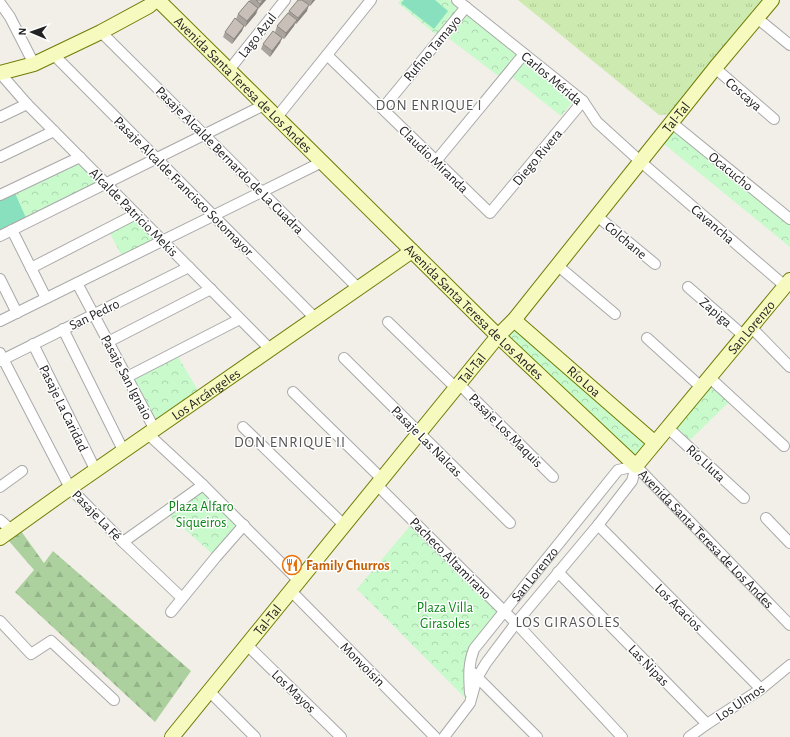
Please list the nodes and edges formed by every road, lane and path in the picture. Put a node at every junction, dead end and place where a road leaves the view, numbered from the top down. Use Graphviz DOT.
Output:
graph roads {
  1 [pos="157,0"];
  2 [pos="285,0"];
  3 [pos="371,0"];
  4 [pos="457,0"];
  5 [pos="772,0"];
  6 [pos="0,3"];
  7 [pos="466,7"];
  8 [pos="757,18"];
  9 [pos="101,32"];
  10 [pos="790,46"];
  11 [pos="524,54"];
  12 [pos="54,55"];
  13 [pos="327,55"];
  14 [pos="34,64"];
  15 [pos="715,68"];
  16 [pos="229,70"];
  17 [pos="0,73"];
  18 [pos="583,101"];
  19 [pos="27,104"];
  20 [pos="264,105"];
  21 [pos="382,108"];
  22 [pos="0,117"];
  23 [pos="276,117"];
  24 [pos="774,119"];
  25 [pos="672,123"];
  26 [pos="54,131"];
  27 [pos="205,135"];
  28 [pos="0,157"];
  29 [pos="80,157"];
  30 [pos="157,158"];
  31 [pos="436,161"];
  32 [pos="322,162"];
  33 [pos="640,162"];
  34 [pos="107,183"];
  35 [pos="261,191"];
  36 [pos="0,195"];
  37 [pos="490,213"];
  38 [pos="136,214"];
  39 [pos="213,215"];
  40 [pos="597,216"];
  41 [pos="790,219"];
  42 [pos="12,230"];
  43 [pos="0,236"];
  44 [pos="162,240"];
  45 [pos="412,251"];
  46 [pos="656,264"];
  47 [pos="557,265"];
  48 [pos="189,267"];
  49 [pos="31,268"];
  50 [pos="0,278"];
  51 [pos="77,283"];
  52 [pos="788,283"];
  53 [pos="358,288"];
  54 [pos="688,288"];
  55 [pos="211,289"];
  56 [pos="46,298"];
  57 [pos="17,313"];
  58 [pos="94,314"];
  59 [pos="615,314"];
  60 [pos="315,318"];
  61 [pos="240,319"];
  62 [pos="514,320"];
  63 [pos="0,321"];
  64 [pos="388,322"];
  65 [pos="63,329"];
  66 [pos="748,331"];
  67 [pos="498,336"];
  68 [pos="647,338"];
  69 [pos="108,342"];
  70 [pos="33,344"];
  71 [pos="270,349"];
  72 [pos="1,358"];
  73 [pos="344,358"];
  74 [pos="790,367"];
  75 [pos="127,377"];
  76 [pos="705,382"];
  77 [pos="458,386"];
  78 [pos="293,392"];
  79 [pos="243,428"];
  80 [pos="668,428"];
  81 [pos="152,432"];
  82 [pos="420,432"];
  83 [pos="655,443"];
  84 [pos="784,446"];
  85 [pos="124,452"];
  86 [pos="636,466"];
  87 [pos="22,471"];
  88 [pos="96,471"];
  89 [pos="553,477"];
  90 [pos="380,482"];
  91 [pos="203,485"];
  92 [pos="0,487"];
  93 [pos="70,488"];
  94 [pos="744,498"];
  95 [pos="766,518"];
  96 [pos="0,520"];
  97 [pos="510,523"];
  98 [pos="244,525"];
  99 [pos="344,525"];
  100 [pos="598,525"];
  101 [pos="5,534"];
  102 [pos="123,542"];
  103 [pos="790,543"];
  104 [pos="558,572"];
  105 [pos="295,586"];
  106 [pos="182,598"];
  107 [pos="171,612"];
  108 [pos="504,612"];
  109 [pos="0,621"];
  110 [pos="516,623"];
  111 [pos="790,625"];
  112 [pos="247,645"];
  113 [pos="790,665"];
  114 [pos="469,669"];
  115 [pos="477,678"];
  116 [pos="761,689"];
  117 [pos="209,691"];
  118 [pos="114,700"];
  119 [pos="470,703"];
  120 [pos="706,724"];
  121 [pos="172,737"];
  122 [pos="255,737"];
  123 [pos="341,737"];
  124 [pos="435,737"];
  125 [pos="444,737"];
  126 [pos="537,737"];
  127 [pos="622,737"];
  128 [pos="689,737"];
  1 -- 9 [label="street"];
  1 -- 16 [label="street, Avenida Santa Teresa de Los Andes"];
  2 -- 16 [label="street, Lago Azul"];
  3 -- 13 [label="street"];
  4 -- 7 [label="street, Carlos Mérida"];
  5 -- 8 [label="street, Tal-Tal"];
  6 -- 14 [label="street"];
  7 -- 11 [label="street, Carlos Mérida"];
  7 -- 21 [label="street, Rufino Tamayo"];
  8 -- 10 [label="street"];
  8 -- 15 [label="street, Tal-Tal"];
  9 -- 12 [label="street"];
  9 -- 27 [label="street, Pasaje Alcalde Bernardo de La Cuadra"];
  11 -- 18 [label="street, Carlos Mérida"];
  11 -- 31 [label="street"];
  12 -- 14 [label="street"];
  12 -- 30 [label="street, Pasaje Alcalde Francisco Sotomayor"];
  13 -- 21 [label="street, Claudio Miranda"];
  13 -- 23 [label="street"];
  14 -- 17 [label="street"];
  15 -- 24 [label="street, Coscaya"];
  15 -- 25 [label="street, Tal-Tal"];
  16 -- 20 [label="street, Avenida Santa Teresa de Los Andes"];
  17 -- 19 [label="street, Alcalde Patricio Mekis"];
  18 -- 33 [label="street, Carlos Mérida"];
  18 -- 37 [label="street, Diego Rivera"];
  19 -- 22 [label="street"];
  19 -- 26 [label="street, Alcalde Patricio Mekis"];
  20 -- 23 [label="street, Avenida Santa Teresa de Los Andes"];
  20 -- 27 [label="street"];
  21 -- 31 [label="street, Claudio Miranda"];
  23 -- 32 [label="street, Avenida Santa Teresa de Los Andes"];
  25 -- 33 [label="street, Tal-Tal"];
  25 -- 41 [label="street, Ocacucho"];
  26 -- 28 [label="street"];
  26 -- 29 [label="street, Alcalde Patricio Mekis"];
  27 -- 30 [label="street"];
  27 -- 35 [label="street, Pasaje Alcalde Bernardo de La Cuadra"];
  29 -- 34 [label="street, Alcalde Patricio Mekis"];
  29 -- 36 [label="street"];
  30 -- 34 [label="street"];
  30 -- 39 [label="street, Pasaje Alcalde Francisco Sotomayor"];
  31 -- 37 [label="street, Claudio Miranda"];
  32 -- 35 [label="street"];
  32 -- 45 [label="street, Avenida Santa Teresa de Los Andes"];
  33 -- 40 [label="street, Tal-Tal"];
  33 -- 52 [label="street, Cavancha"];
  34 -- 38 [label="street, Alcalde Patricio Mekis"];
  34 -- 42 [label="street"];
  35 -- 39 [label="street"];
  35 -- 53 [label="street, Pasaje Alcalde Bernardo de La Cuadra"];
  38 -- 44 [label="street, Alcalde Patricio Mekis"];
  38 -- 49 [label="street"];
  39 -- 44 [label="street"];
  39 -- 60 [label="street, Pasaje Alcalde Francisco Sotomayor"];
  40 -- 46 [label="street, Colchane"];
  40 -- 47 [label="street, Tal-Tal"];
  42 -- 43 [label="street"];
  42 -- 49 [label="street"];
  44 -- 48 [label="street, Alcalde Patricio Mekis"];
  44 -- 51 [label="street"];
  45 -- 53 [label="street, Los Arcángeles"];
  45 -- 67 [label="street, Avenida Santa Teresa de Los Andes"];
  47 -- 59 [label="street"];
  47 -- 62 [label="street, Tal-Tal"];
  48 -- 55 [label="street, Alcalde Patricio Mekis"];
  48 -- 58 [label="street, San Pedro"];
  49 -- 56 [label="street"];
  50 -- 57 [label="street"];
  51 -- 56 [label="street"];
  51 -- 58 [label="street, Pasaje San Ignaio"];
  52 -- 66 [label="street, San Lorenzo"];
  53 -- 60 [label="street, Los Arcángeles"];
  54 -- 66 [label="street, Zapiga"];
  55 -- 61 [label="street, Alcalde Patricio Mekis"];
  55 -- 69 [label="street"];
  56 -- 57 [label="street"];
  57 -- 63 [label="street"];
  58 -- 65 [label="street, San Pedro"];
  58 -- 69 [label="street, Pasaje San Ignaio"];
  60 -- 71 [label="street, Los Arcángeles"];
  61 -- 71 [label="street, Alcalde Patricio Mekis"];
  61 -- 75 [label="street"];
  62 -- 67 [label="street, Tal-Tal"];
  62 -- 83 [label="street, Río Loa"];
  64 -- 77 [label="street, Pasaje Los Maquis"];
  65 -- 70 [label="street, San Pedro"];
  65 -- 85 [label="street"];
  66 -- 74 [label="street, Zapiga"];
  66 -- 76 [label="street, San Lorenzo"];
  67 -- 77 [label="street, Tal-Tal"];
  67 -- 86 [label="street, Avenida Santa Teresa de Los Andes"];
  68 -- 76 [label="street"];
  69 -- 75 [label="street, Pasaje San Ignaio"];
  70 -- 72 [label="street, San Pedro"];
  70 -- 88 [label="street, Pasaje La Caridad"];
  71 -- 81 [label="street, Los Arcángeles"];
  72 -- 93 [label="street, Pasaje La Fé"];
  73 -- 82 [label="street, Pasaje Las Nalcas"];
  75 -- 81 [label="street, Pasaje San Ignaio"];
  76 -- 80 [label="street, San Lorenzo"];
  76 -- 84 [label="street"];
  77 -- 82 [label="street, Tal-Tal"];
  77 -- 89 [label="street, Pasaje Los Maquis"];
  78 -- 90 [label="street, Pacheco Altamirano"];
  79 -- 99 [label="street"];
  80 -- 83 [label="street, San Lorenzo"];
  80 -- 94 [label="street, Río Lluta"];
  81 -- 85 [label="street, Los Arcángeles"];
  81 -- 91 [label="street, Pasaje San Ignaio"];
  82 -- 90 [label="street, Tal-Tal"];
  82 -- 97 [label="street, Pasaje Las Nalcas"];
  83 -- 86 [label="street, San Lorenzo"];
  85 -- 88 [label="street, Los Arcángeles"];
  86 -- 100 [label="street, San Lorenzo"];
  86 -- 108 [label="street, San Lorenzo"];
  86 -- 111 [label="street, Avenida Santa Teresa de Los Andes"];
  87 -- 92 [label="street"];
  88 -- 93 [label="street, Los Arcángeles"];
  90 -- 99 [label="street, Tal-Tal"];
  90 -- 108 [label="street, Pacheco Altamirano"];
  91 -- 98 [label="street, Pasaje San Ignaio"];
  91 -- 102 [label="street"];
  93 -- 101 [label="street, Los Arcángeles"];
  93 -- 102 [label="street, Pasaje La Fé"];
  95 -- 103 [label="street"];
  96 -- 101 [label="street"];
  98 -- 105 [label="street, Monvoisin"];
  98 -- 106 [label="street"];
  99 -- 105 [label="street, Tal-Tal"];
  100 -- 104 [label="street, San Lorenzo"];
  100 -- 116 [label="street, Los Acacios"];
  102 -- 106 [label="street, Pasaje La Fé"];
  104 -- 110 [label="street, San Lorenzo"];
  104 -- 120 [label="street, Las Ñipas"];
  105 -- 112 [label="street, Tal-Tal"];
  105 -- 124 [label="street, Monvoisin"];
  106 -- 107 [label="street"];
  108 -- 110 [label="street, Pacheco Altamirano"];
  108 -- 114 [label="street, San Lorenzo"];
  109 -- 118 [label="street"];
  110 -- 115 [label="street, San Lorenzo"];
  110 -- 127 [label="street, Pacheco Altamirano"];
  112 -- 117 [label="street, Tal-Tal"];
  112 -- 123 [label="street, Los Mayos"];
  113 -- 116 [label="street, Los Ulmos"];
  114 -- 115 [label="street"];
  114 -- 119 [label="street, San Lorenzo"];
  115 -- 119 [label="street, San Lorenzo"];
  115 -- 126 [label="street"];
  116 -- 120 [label="street, Los Ulmos"];
  117 -- 121 [label="street, Tal-Tal"];
  117 -- 122 [label="street"];
  119 -- 125 [label="street, San Lorenzo"];
  120 -- 128 [label="street, Los Ulmos"];
}
